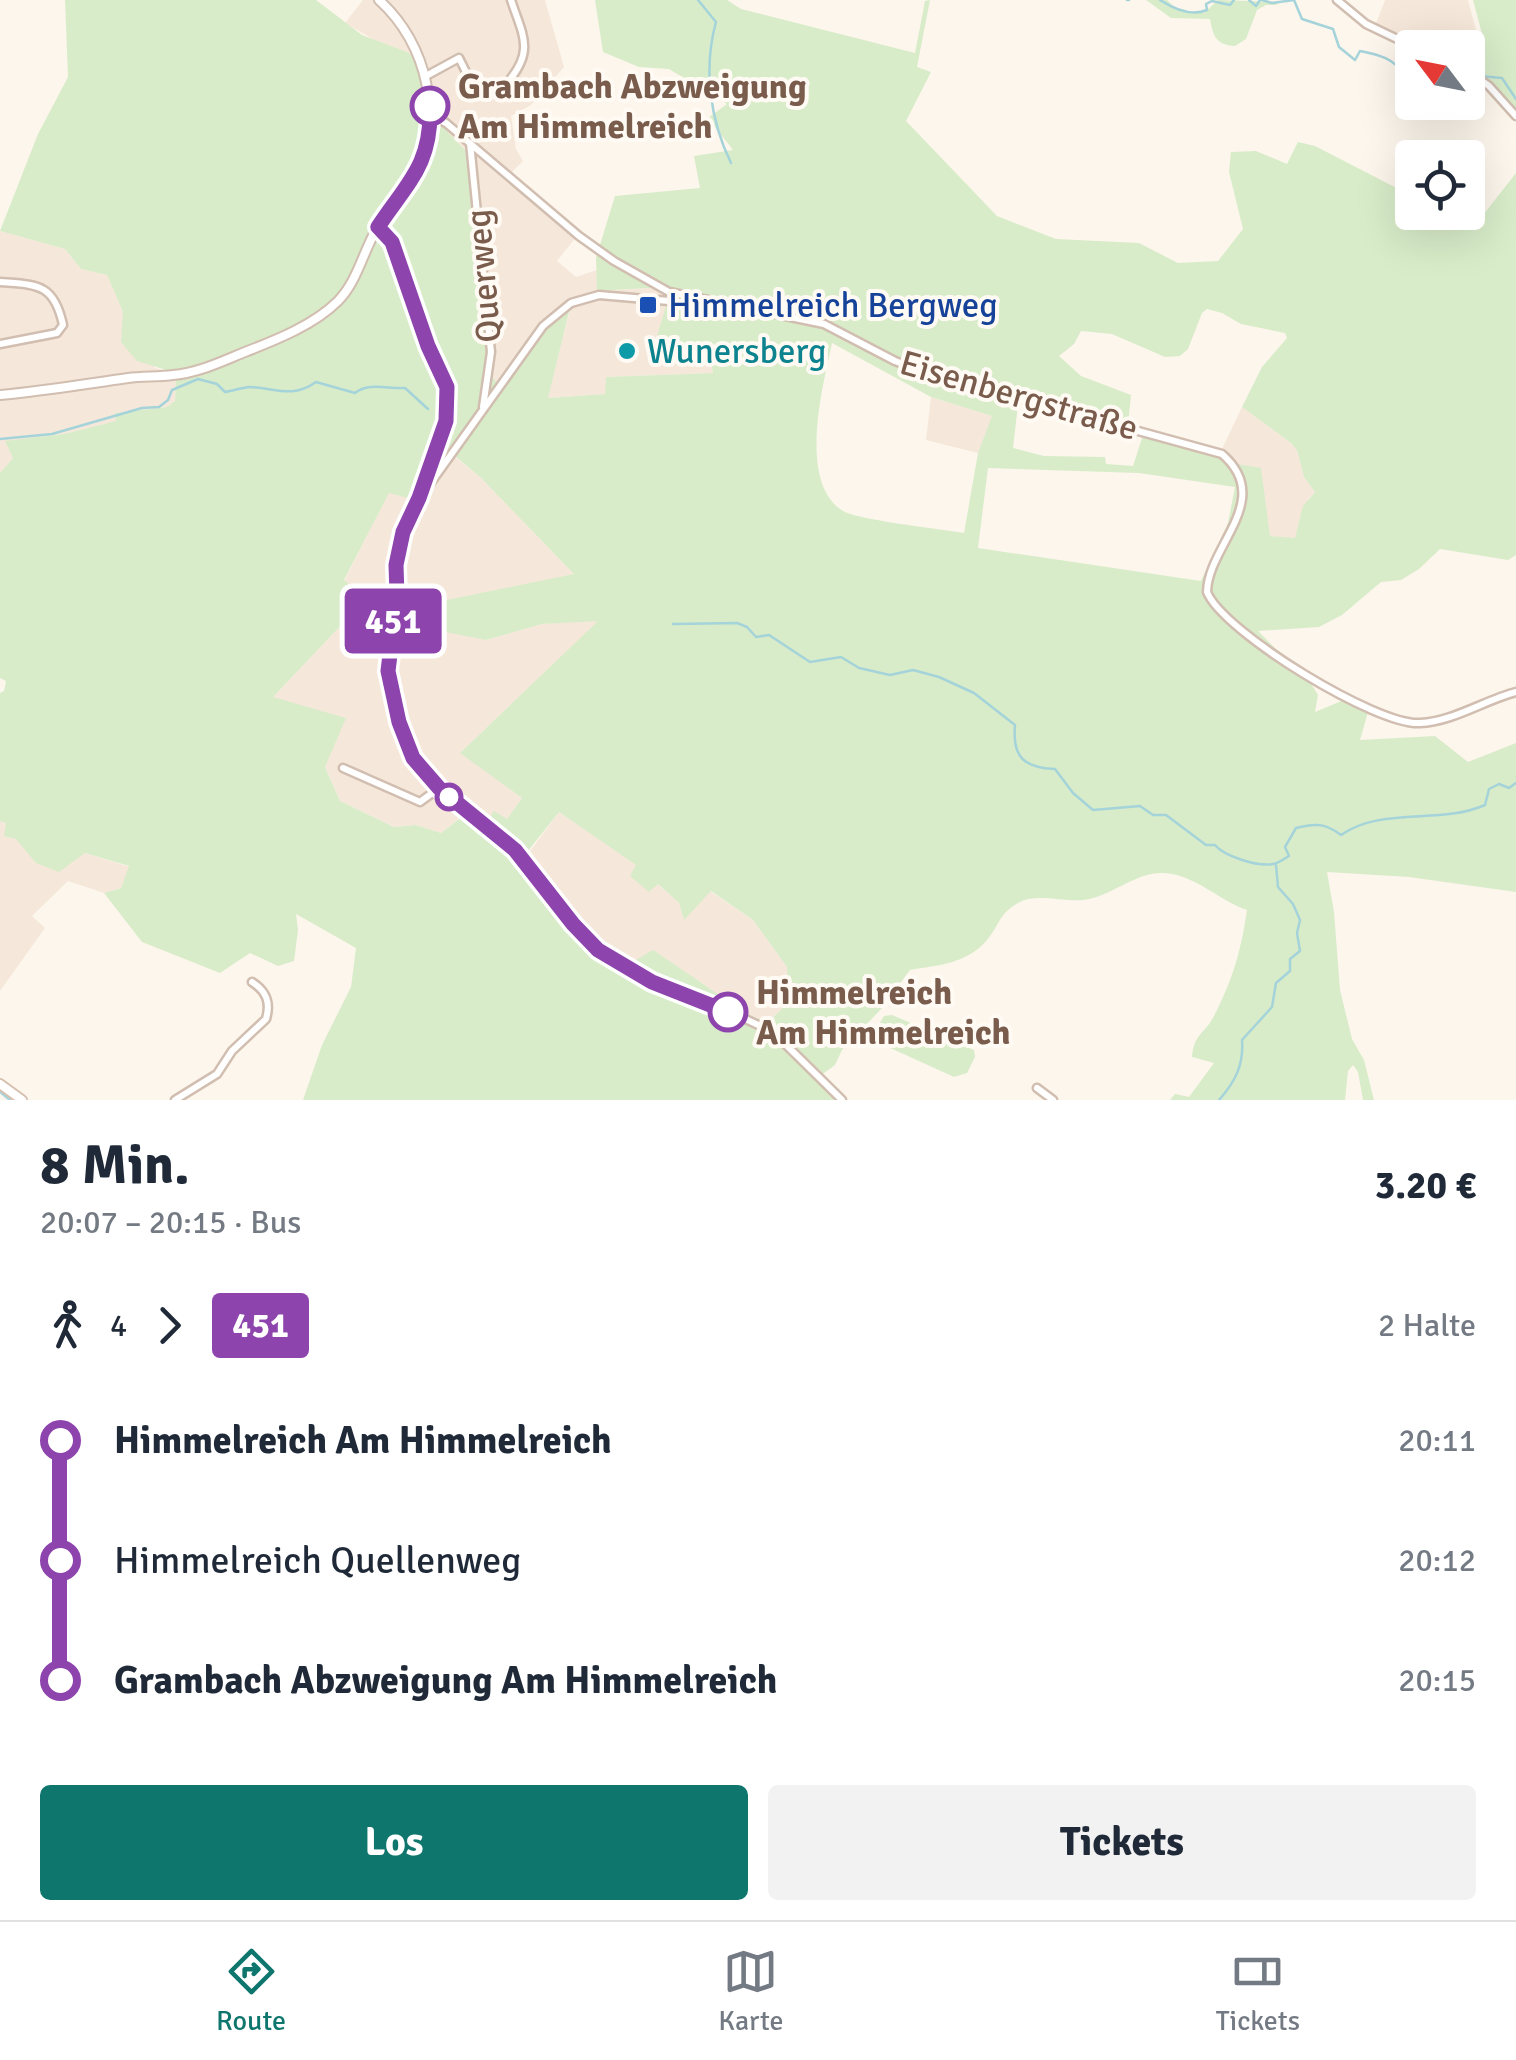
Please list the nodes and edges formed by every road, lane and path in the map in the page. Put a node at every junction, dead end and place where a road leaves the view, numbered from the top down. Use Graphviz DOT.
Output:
graph roads {
  1 [pos="379,0"];
  2 [pos="511,0"];
  3 [pos="1337,0"];
  4 [pos="1395,38"];
  5 [pos="426,76"];
  6 [pos="1485,84"];
  7 [pos="430,115"];
  8 [pos="1516,116"];
  9 [pos="470,143"];
  10 [pos="378,227"];
  11 [pos="0,282"];
  12 [pos="674,294"];
  13 [pos="0,344"];
  14 [pos="0,394"];
  15 [pos="483,409"];
  16 [pos="419,498"];
  17 [pos="1516,692"];
  18 [pos="343,768"];
  19 [pos="439,788"];
  20 [pos="252,982"];
  21 [pos="0,1084"];
  22 [pos="1037,1088"];
  23 [pos="22,1100"];
  24 [pos="175,1100"];
  25 [pos="842,1100"];
  26 [pos="1052,1100"];
  1 -- 5 [label="street"];
  2 -- 5 [label="street"];
  3 -- 4 [label="street"];
  5 -- 7 [label="street"];
  6 -- 8 [label="street"];
  7 -- 9 [label="street, Eisenbergstraße"];
  7 -- 10 [label="street"];
  9 -- 12 [label="street, Eisenbergstraße"];
  9 -- 15 [label="street, Querweg"];
  10 -- 14 [label="street"];
  10 -- 16 [label="street"];
  11 -- 13 [label="street"];
  12 -- 15 [label="street"];
  12 -- 17 [label="street, Eisenbergstraße"];
  15 -- 16 [label="street"];
  16 -- 19 [label="street"];
  18 -- 19 [label="street"];
  19 -- 25 [label="street"];
  20 -- 24 [label="street"];
  21 -- 23 [label="street"];
  22 -- 26 [label="street"];
}
